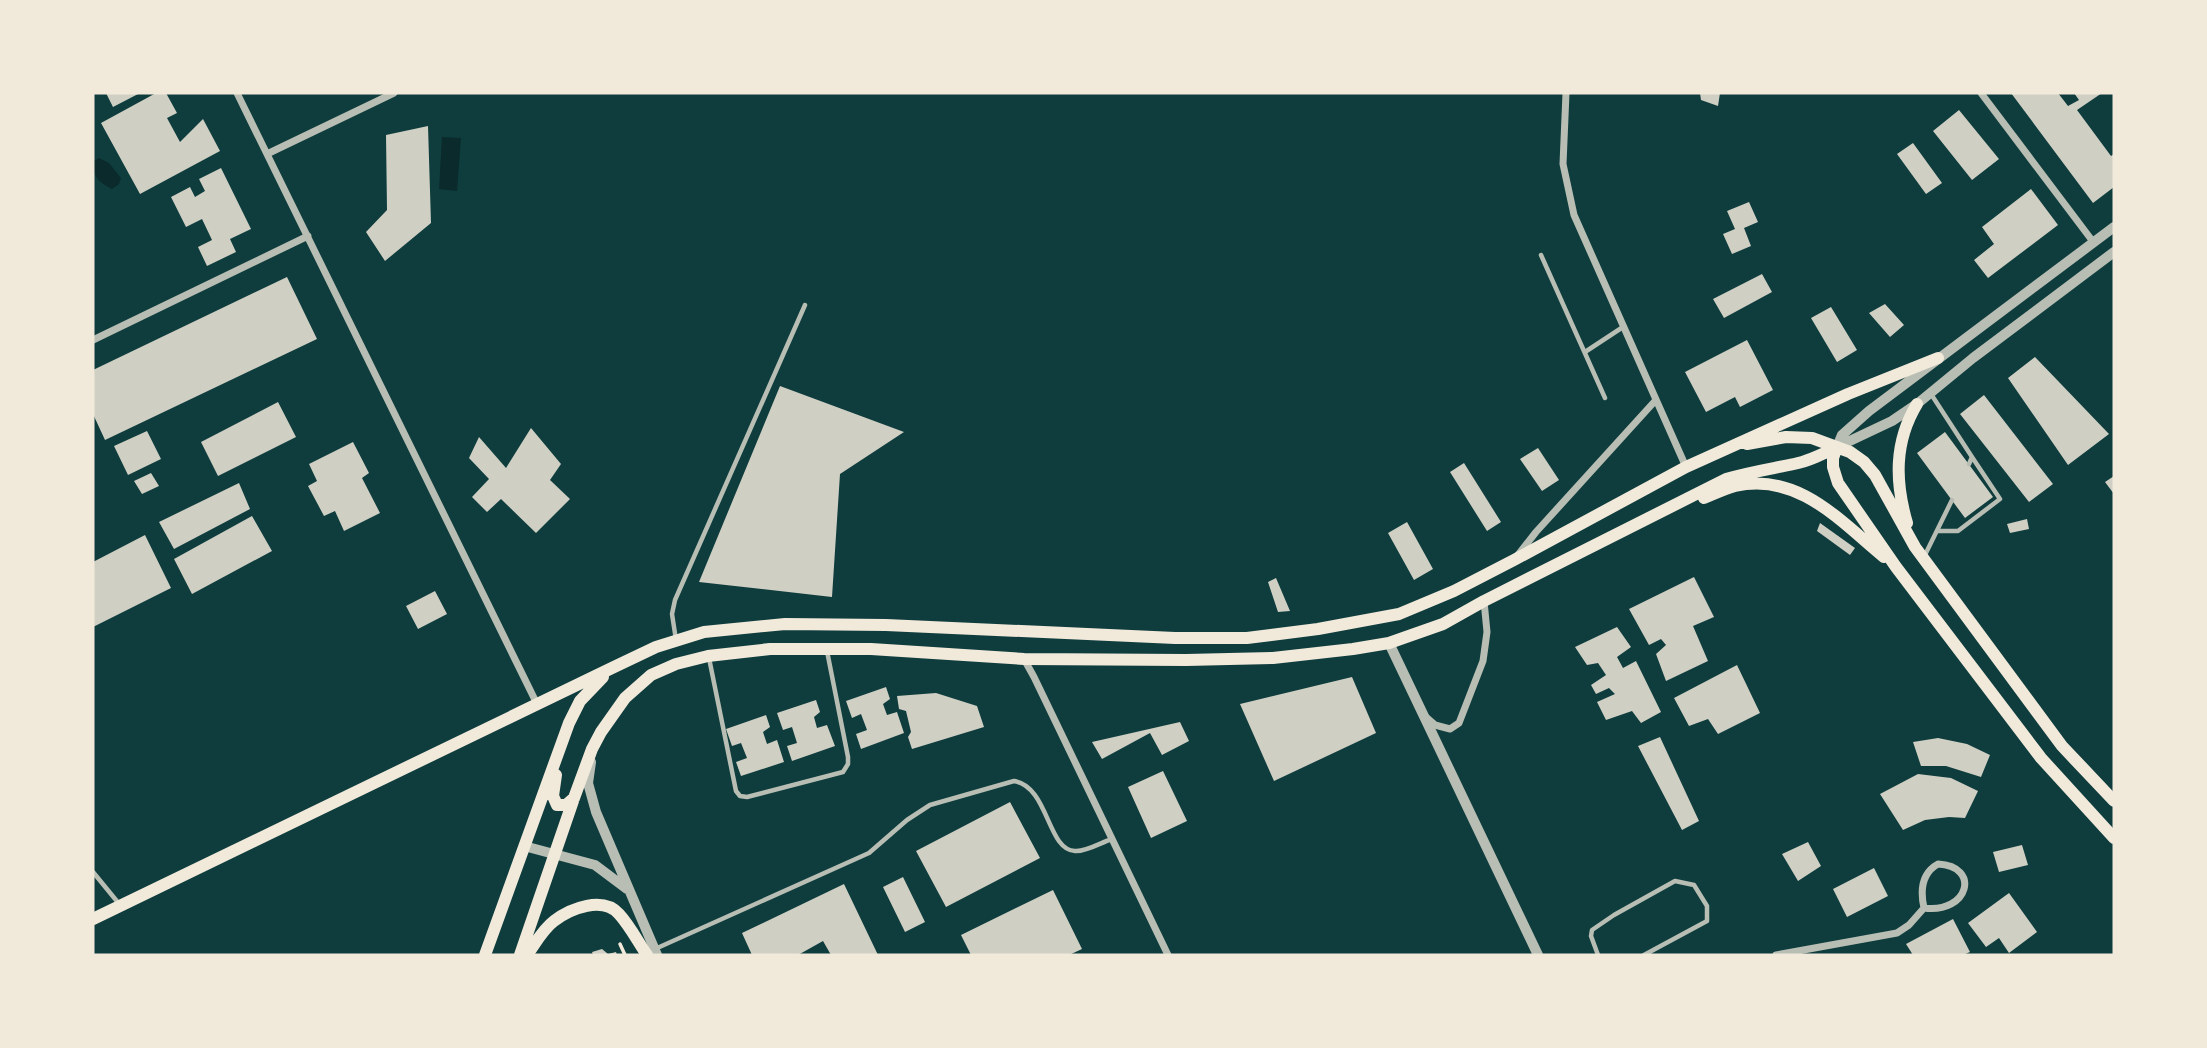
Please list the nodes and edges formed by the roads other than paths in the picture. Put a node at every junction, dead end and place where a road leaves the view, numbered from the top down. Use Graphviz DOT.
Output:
graph roads {
  1 [pos="237,93"];
  2 [pos="394,93"];
  3 [pos="1566,93"];
  4 [pos="1981,93"];
  5 [pos="267,154"];
  6 [pos="2114,227"];
  7 [pos="308,236"];
  8 [pos="2094,243"];
  9 [pos="2114,252"];
  10 [pos="1541,255"];
  11 [pos="805,304"];
  12 [pos="1623,327"];
  13 [pos="93,340"];
  14 [pos="1585,352"];
  15 [pos="1938,358"];
  16 [pos="1931,393"];
  17 [pos="1605,398"];
  18 [pos="1656,401"];
  19 [pos="1917,404"];
  20 [pos="1732,446"];
  21 [pos="1837,447"];
  22 [pos="1972,457"];
  23 [pos="1969,464"];
  24 [pos="1686,467"];
  25 [pos="1952,500"];
  26 [pos="1645,520"];
  27 [pos="1937,531"];
  28 [pos="1915,547"];
  29 [pos="1924,558"];
  30 [pos="1514,560"];
  31 [pos="1896,566"];
  32 [pos="1484,601"];
  33 [pos="676,640"];
  34 [pos="1389,643"];
  35 [pos="827,650"];
  36 [pos="708,656"];
  37 [pos="1024,659"];
  38 [pos="614,667"];
  39 [pos="537,704"];
  40 [pos="1422,713"];
  41 [pos="565,734"];
  42 [pos="592,749"];
  43 [pos="574,798"];
  44 [pos="2114,801"];
  45 [pos="2114,838"];
  46 [pos="1112,839"];
  47 [pos="524,846"];
  48 [pos="555,853"];
  49 [pos="93,875"];
  50 [pos="629,891"];
  51 [pos="121,906"];
  52 [pos="1924,908"];
  53 [pos="93,919"];
  54 [pos="653,953"];
  55 [pos="485,955"];
  56 [pos="520,955"];
  57 [pos="527,955"];
  58 [pos="1168,955"];
  59 [pos="1538,955"];
  60 [pos="1598,955"];
  61 [pos="1644,955"];
  62 [pos="1776,955"];
  1 -- 5 [label="street"];
  2 -- 5 [label="street"];
  3 -- 12 [label="street"];
  4 -- 8 [label="street"];
  5 -- 7 [label="street"];
  6 -- 8 [label="street"];
  7 -- 13 [label="street"];
  7 -- 39 [label="street"];
  8 -- 15 [label="street"];
  9 -- 16 [label="street"];
  10 -- 14 [label="lane"];
  11 -- 33 [label="lane"];
  12 -- 14 [label="lane"];
  12 -- 18 [label="street"];
  14 -- 17 [label="lane"];
  15 -- 20 [label="main road"];
  15 -- 21 [label="street"];
  16 -- 19 [label="street"];
  16 -- 22 [label="lane"];
  18 -- 24 [label="street"];
  18 -- 30 [label="street"];
  19 -- 21 [label="street"];
  19 -- 28 [label="main road"];
  20 -- 21 [label="main road"];
  20 -- 24 [label="main road"];
  21 -- 26 [label="main road"];
  21 -- 28 [label="main road"];
  21 -- 31 [label="main road"];
  22 -- 23 [label="lane"];
  22 -- 27 [label="lane"];
  24 -- 30 [label="main road"];
  25 -- 27 [label="lane"];
  26 -- 31 [label="main road"];
  26 -- 32 [label="main road"];
  27 -- 29 [label="lane"];
  28 -- 29 [label="main road"];
  29 -- 44 [label="main road"];
  30 -- 33 [label="main road"];
  31 -- 45 [label="main road"];
  32 -- 34 [label="main road"];
  32 -- 40 [label="street"];
  33 -- 38 [label="main road"];
  34 -- 37 [label="main road"];
  34 -- 40 [label="street"];
  35 -- 36 [label="main road"];
  35 -- 36 [label="lane"];
  35 -- 37 [label="main road"];
  36 -- 42 [label="main road"];
  37 -- 46 [label="street"];
  38 -- 39 [label="main road"];
  38 -- 41 [label="main road"];
  39 -- 51 [label="main road"];
  40 -- 59 [label="street"];
  41 -- 43 [label="main road"];
  41 -- 47 [label="main road"];
  42 -- 43 [label="main road"];
  42 -- 50 [label="street"];
  43 -- 48 [label="main road"];
  46 -- 54 [label="lane"];
  46 -- 58 [label="street"];
  47 -- 48 [label="street"];
  47 -- 55 [label="main road"];
  48 -- 50 [label="street"];
  48 -- 56 [label="main road"];
  49 -- 51 [label="lane"];
  50 -- 54 [label="street"];
  51 -- 53 [label="main road"];
  52 -- 52 [label="street"];
  52 -- 62 [label="street"];
  54 -- 57 [label="main road"];
  60 -- 61 [label="lane"];
}
